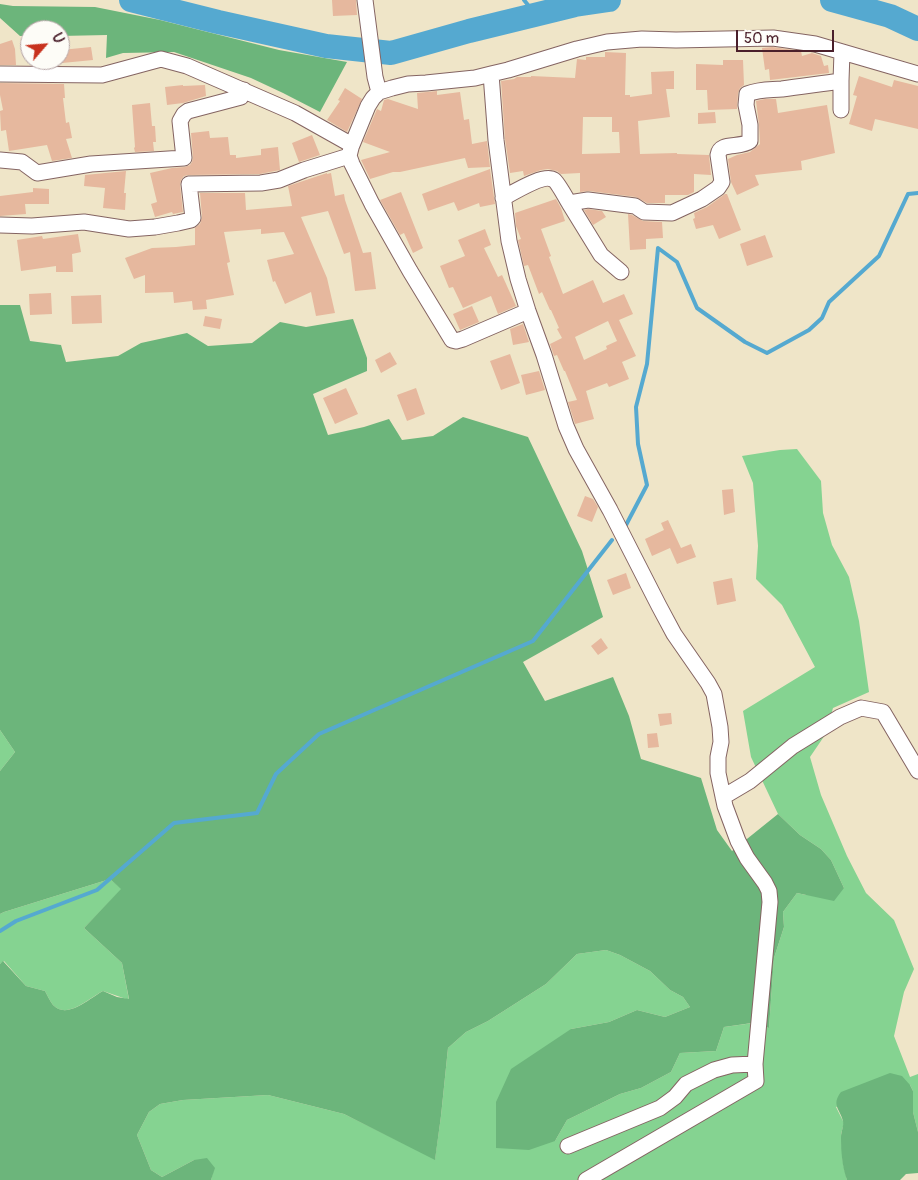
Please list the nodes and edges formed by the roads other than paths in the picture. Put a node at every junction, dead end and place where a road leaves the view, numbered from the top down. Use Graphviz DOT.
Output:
graph roads {
  1 [pos="365,0"];
  2 [pos="842,52"];
  3 [pos="0,74"];
  4 [pos="491,74"];
  5 [pos="918,74"];
  6 [pos="841,81"];
  7 [pos="244,90"];
  8 [pos="379,92"];
  9 [pos="841,110"];
  10 [pos="351,151"];
  11 [pos="184,158"];
  12 [pos="0,160"];
  13 [pos="189,184"];
  14 [pos="503,198"];
  15 [pos="569,203"];
  16 [pos="0,225"];
  17 [pos="621,272"];
  18 [pos="528,311"];
  19 [pos="918,771"];
  20 [pos="723,797"];
  21 [pos="755,1064"];
  22 [pos="568,1146"];
  23 [pos="586,1180"];
  1 -- 8 [label="street"];
  2 -- 4 [label="street"];
  2 -- 5 [label="street"];
  2 -- 6 [label="street"];
  3 -- 7 [label="street"];
  4 -- 8 [label="street"];
  4 -- 14 [label="street"];
  6 -- 9 [label="street"];
  6 -- 15 [label="street"];
  7 -- 10 [label="street"];
  7 -- 11 [label="street"];
  8 -- 10 [label="street"];
  10 -- 13 [label="street"];
  10 -- 18 [label="street"];
  11 -- 12 [label="street"];
  11 -- 13 [label="street"];
  13 -- 16 [label="street"];
  14 -- 15 [label="street"];
  14 -- 18 [label="street"];
  15 -- 17 [label="street"];
  18 -- 20 [label="street"];
  19 -- 20 [label="street"];
  20 -- 21 [label="street"];
  21 -- 22 [label="street"];
  21 -- 23 [label="street"];
}
